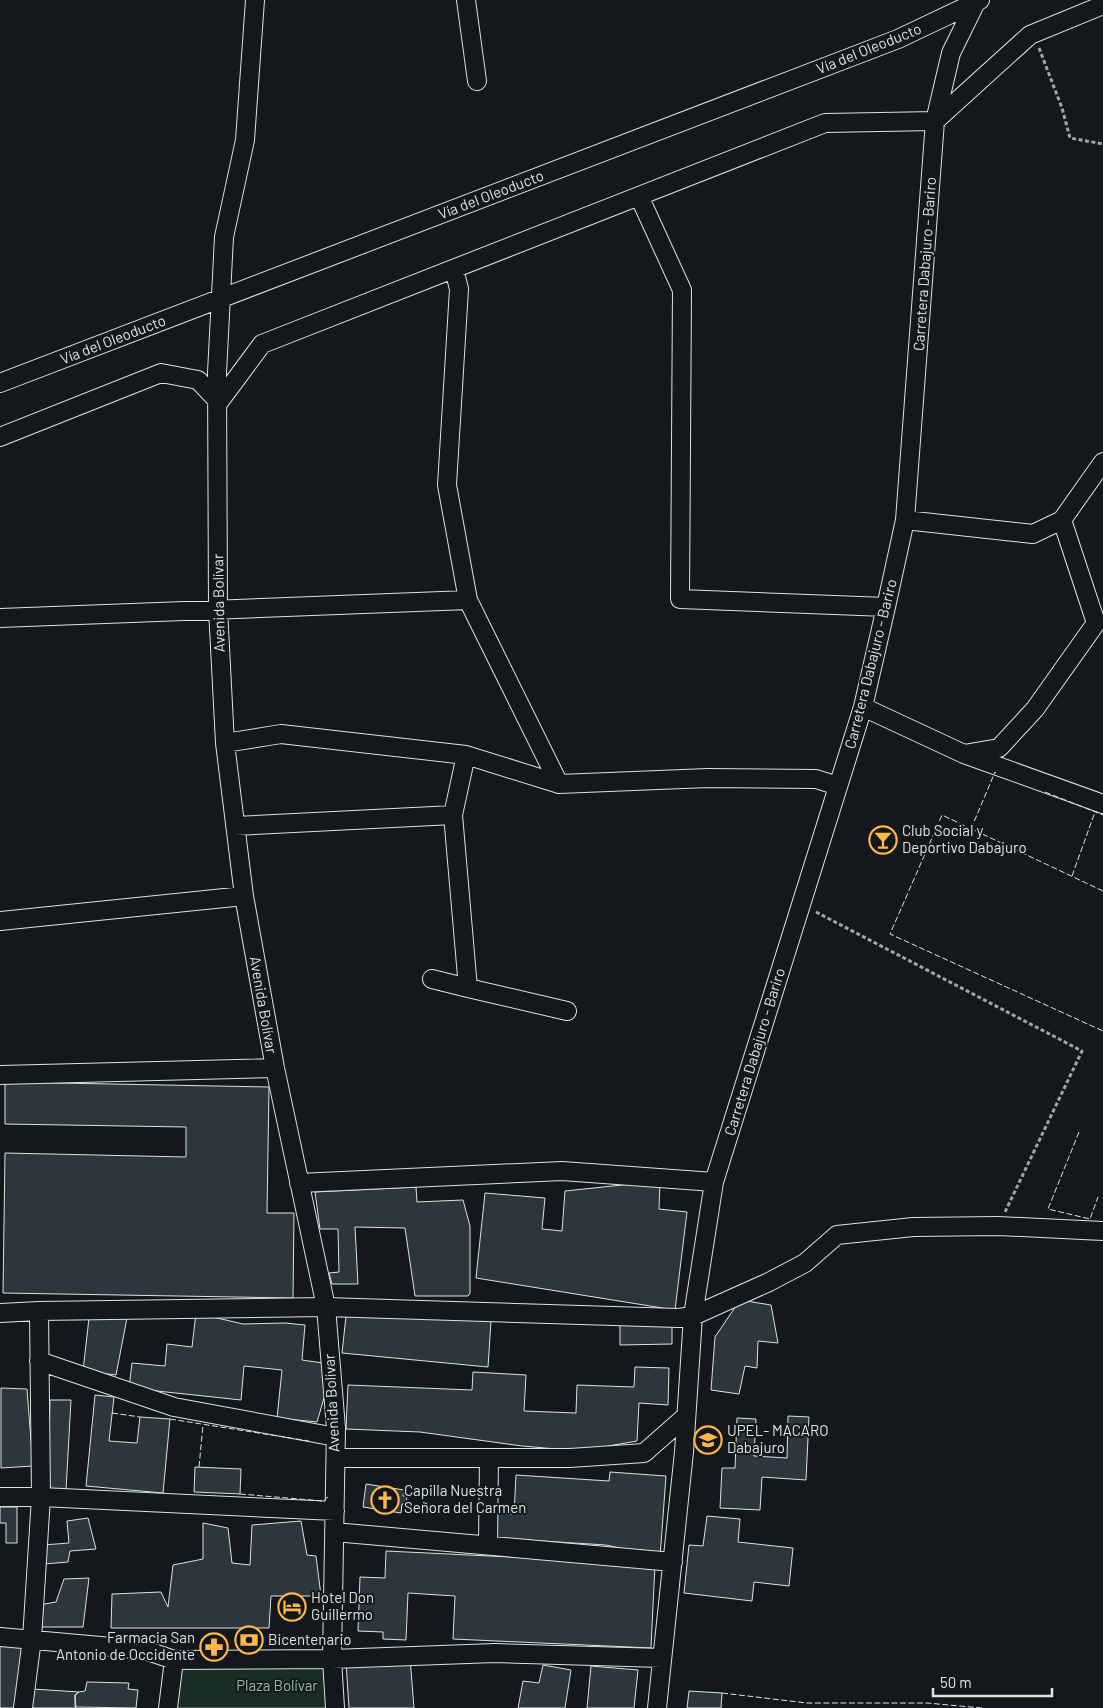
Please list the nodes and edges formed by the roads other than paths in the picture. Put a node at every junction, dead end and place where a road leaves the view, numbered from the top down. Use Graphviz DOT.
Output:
graph roads {
  1 [pos="255,0"];
  2 [pos="466,0"];
  3 [pos="977,1"];
  4 [pos="1103,5"];
  5 [pos="477,81"];
  6 [pos="935,121"];
  7 [pos="639,196"];
  8 [pos="454,269"];
  9 [pos="221,298"];
  10 [pos="0,383"];
  11 [pos="218,402"];
  12 [pos="0,437"];
  13 [pos="1103,462"];
  14 [pos="905,520"];
  15 [pos="1062,520"];
  16 [pos="468,600"];
  17 [pos="886,607"];
  18 [pos="218,608"];
  19 [pos="0,618"];
  20 [pos="1100,620"];
  21 [pos="863,706"];
  22 [pos="225,743"];
  23 [pos="964,754"];
  24 [pos="466,755"];
  25 [pos="559,784"];
  26 [pos="838,786"];
  27 [pos="1103,804"];
  28 [pos="454,815"];
  29 [pos="235,826"];
  30 [pos="244,896"];
  31 [pos="0,921"];
  32 [pos="432,980"];
  33 [pos="468,988"];
  34 [pos="566,1011"];
  35 [pos="275,1068"];
  36 [pos="0,1075"];
  37 [pos="714,1182"];
  38 [pos="299,1183"];
  39 [pos="1103,1230"];
  40 [pos="326,1307"];
  41 [pos="39,1311"];
  42 [pos="0,1313"];
  43 [pos="692,1316"];
  44 [pos="39,1360"];
  45 [pos="686,1416"];
  46 [pos="336,1438"];
  47 [pos="336,1458"];
  48 [pos="489,1458"];
  49 [pos="0,1497"];
  50 [pos="41,1497"];
  51 [pos="335,1511"];
  52 [pos="334,1532"];
  53 [pos="488,1545"];
  54 [pos="672,1562"];
  55 [pos="0,1637"];
  56 [pos="32,1639"];
  57 [pos="662,1658"];
  58 [pos="332,1659"];
  59 [pos="174,1660"];
  60 [pos="24,1708"];
  61 [pos="168,1708"];
  62 [pos="335,1708"];
  63 [pos="657,1708"];
  1 -- 9 [label="street, Avenida Bolívar"];
  2 -- 5 [label="street"];
  3 -- 6 [label="street, Carretera Dabajuro - Bariro"];
  3 -- 9 [label="street, Vía del Oleoducto"];
  4 -- 6 [label="street"];
  6 -- 7 [label="street"];
  6 -- 14 [label="street, Carretera Dabajuro - Bariro"];
  7 -- 8 [label="street"];
  7 -- 17 [label="street"];
  8 -- 11 [label="street"];
  8 -- 16 [label="street"];
  9 -- 10 [label="street, Vía del Oleoducto"];
  9 -- 11 [label="street, Avenida Bolívar"];
  11 -- 12 [label="street"];
  11 -- 18 [label="street, Avenida Bolívar"];
  13 -- 15 [label="street"];
  14 -- 15 [label="street"];
  14 -- 17 [label="street, Carretera Dabajuro - Bariro"];
  15 -- 20 [label="street"];
  16 -- 18 [label="street"];
  16 -- 25 [label="street"];
  17 -- 21 [label="street, Carretera Dabajuro - Bariro"];
  18 -- 19 [label="street"];
  18 -- 22 [label="street, Avenida Bolívar"];
  20 -- 23 [label="street"];
  21 -- 23 [label="street"];
  21 -- 26 [label="street, Carretera Dabajuro - Bariro"];
  22 -- 24 [label="street"];
  22 -- 29 [label="street, Avenida Bolívar"];
  23 -- 27 [label="street"];
  24 -- 25 [label="street"];
  24 -- 28 [label="street"];
  25 -- 26 [label="street"];
  26 -- 37 [label="street, Carretera Dabajuro - Bariro"];
  28 -- 29 [label="street"];
  28 -- 33 [label="street"];
  29 -- 30 [label="street, Avenida Bolívar"];
  30 -- 31 [label="street"];
  30 -- 35 [label="street, Avenida Bolívar"];
  32 -- 33 [label="street"];
  33 -- 34 [label="street"];
  35 -- 36 [label="street"];
  35 -- 38 [label="street, Avenida Bolívar"];
  37 -- 38 [label="street"];
  37 -- 43 [label="street, Carretera Dabajuro - Bariro"];
  38 -- 40 [label="street, Avenida Bolívar"];
  39 -- 43 [label="street"];
  40 -- 41 [label="street"];
  40 -- 43 [label="street"];
  40 -- 46 [label="street, Avenida Bolívar"];
  41 -- 42 [label="street"];
  41 -- 44 [label="street"];
  43 -- 45 [label="street, Carretera Dabajuro - Bariro"];
  44 -- 46 [label="street"];
  44 -- 50 [label="street"];
  45 -- 48 [label="street"];
  45 -- 54 [label="street, Carretera Dabajuro - Bariro"];
  46 -- 47 [label="street, Avenida Bolívar"];
  47 -- 48 [label="street"];
  47 -- 51 [label="street, Avenida Bolívar"];
  48 -- 53 [label="street"];
  49 -- 50 [label="street"];
  50 -- 51 [label="street"];
  50 -- 56 [label="street"];
  51 -- 52 [label="street, Avenida Bolívar"];
  52 -- 53 [label="street"];
  52 -- 58 [label="street, Avenida Bolívar"];
  53 -- 54 [label="street"];
  54 -- 57 [label="street, Carretera Dabajuro - Bariro"];
  55 -- 56 [label="street"];
  56 -- 59 [label="street"];
  56 -- 60 [label="street"];
  57 -- 58 [label="street"];
  57 -- 63 [label="street, Carretera Dabajuro - Bariro"];
  58 -- 59 [label="street"];
  58 -- 62 [label="street, Avenida Bolívar"];
  59 -- 61 [label="street"];
}
